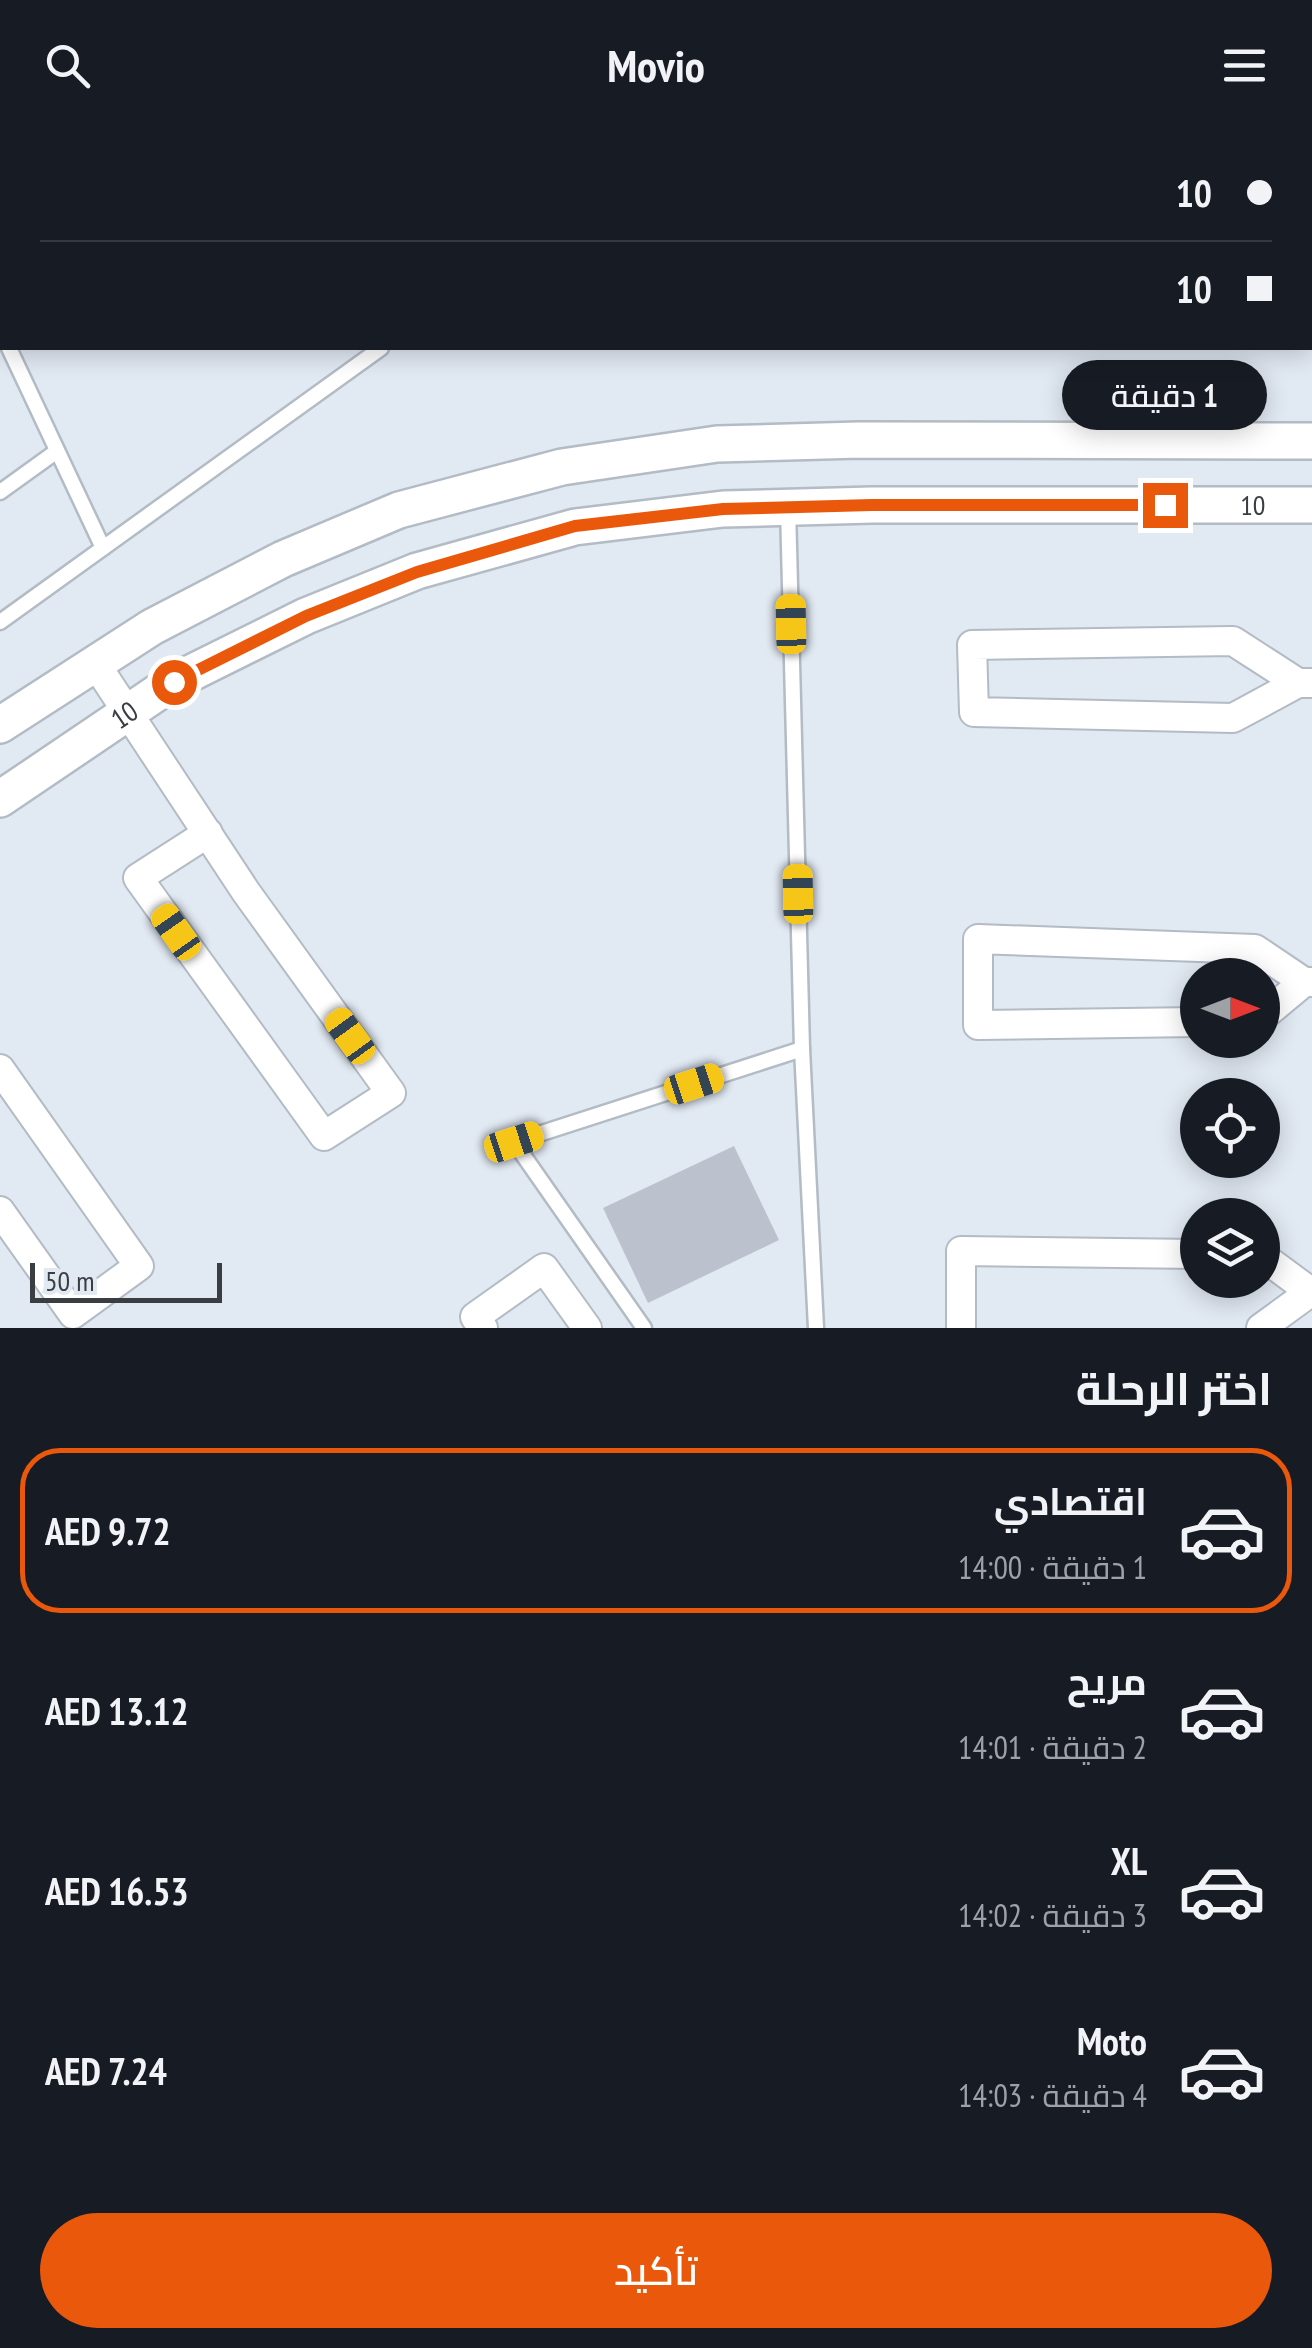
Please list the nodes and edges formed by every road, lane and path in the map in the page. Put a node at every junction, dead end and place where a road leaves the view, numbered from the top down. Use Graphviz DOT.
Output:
graph roads {
  1 [pos="10,350"];
  2 [pos="378,350"];
  3 [pos="1312,441"];
  4 [pos="57,450"];
  5 [pos="0,492"];
  6 [pos="1312,505"];
  7 [pos="788,508"];
  8 [pos="103,548"];
  9 [pos="0,622"];
  10 [pos="95,663"];
  11 [pos="1305,683"];
  12 [pos="128,712"];
  13 [pos="0,725"];
  14 [pos="0,799"];
  15 [pos="208,834"];
  16 [pos="1269,958"];
  17 [pos="1280,965"];
  18 [pos="1308,982"];
  19 [pos="1280,1003"];
  20 [pos="1180,1022"];
  21 [pos="802,1049"];
  22 [pos="0,1069"];
  23 [pos="0,1212"];
  24 [pos="1180,1254"];
  25 [pos="1280,1270"];
  26 [pos="1311,1293"];
  27 [pos="483,1328"];
  28 [pos="588,1328"];
  29 [pos="644,1328"];
  30 [pos="816,1328"];
  31 [pos="962,1328"];
  32 [pos="1261,1328"];
  1 -- 4 [label="lane"];
  2 -- 8 [label="lane"];
  3 -- 10 [label="street"];
  4 -- 5 [label="lane"];
  4 -- 8 [label="lane"];
  6 -- 7 [label="street, 10"];
  7 -- 12 [label="street, 10"];
  7 -- 21 [label="lane"];
  8 -- 9 [label="lane"];
  10 -- 12 [label="street"];
  10 -- 13 [label="street"];
  11 -- 11 [label="street"];
  12 -- 14 [label="street, 10"];
  12 -- 15 [label="street"];
  15 -- 15 [label="street"];
  16 -- 20 [label="street"];
  17 -- 18 [label="street"];
  18 -- 19 [label="street"];
  21 -- 29 [label="lane"];
  21 -- 30 [label="lane"];
  22 -- 23 [label="street"];
  24 -- 31 [label="street"];
  25 -- 26 [label="street"];
  26 -- 32 [label="street"];
  27 -- 28 [label="street"];
}
